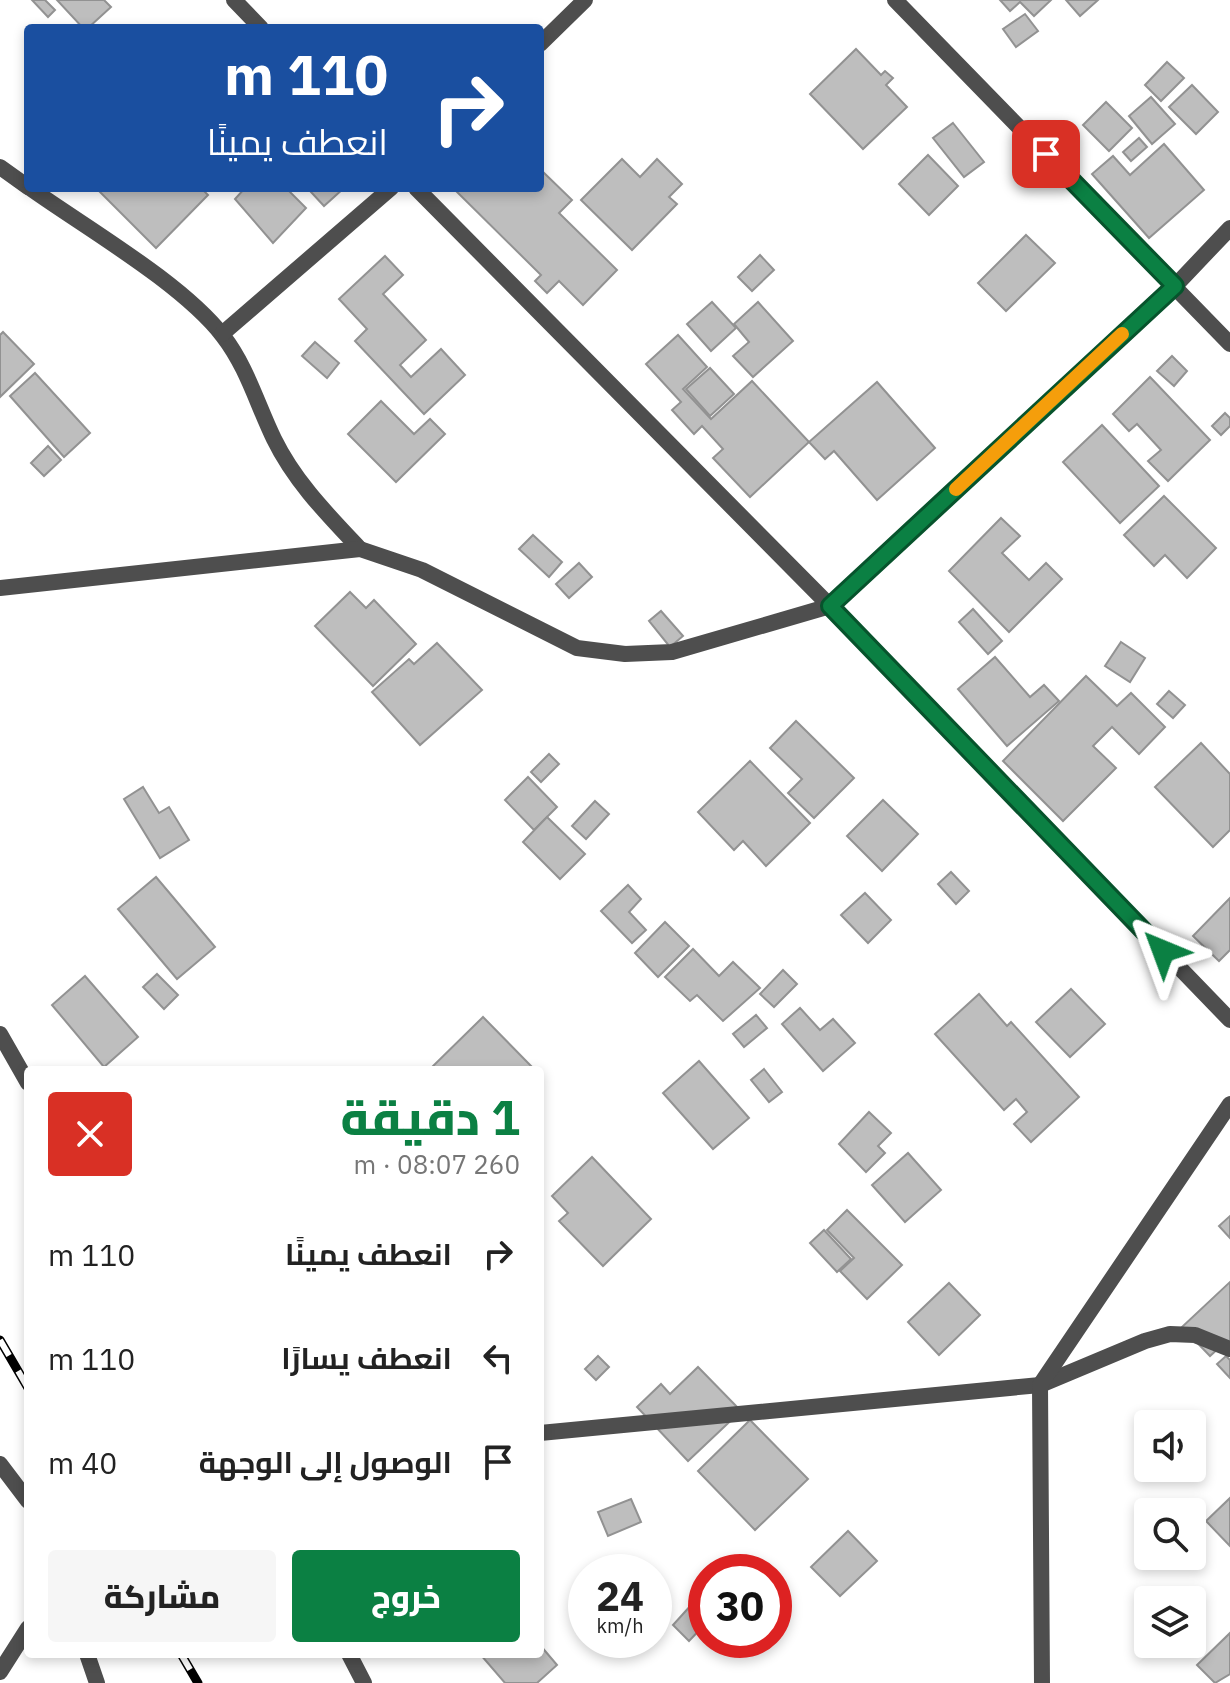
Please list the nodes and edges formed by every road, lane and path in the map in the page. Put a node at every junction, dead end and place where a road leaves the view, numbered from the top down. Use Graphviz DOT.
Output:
graph roads {
  1 [pos="234,0"];
  2 [pos="585,0"];
  3 [pos="895,0"];
  4 [pos="257,24"];
  5 [pos="544,40"];
  6 [pos="0,167"];
  7 [pos="24,184"];
  8 [pos="35,192"];
  9 [pos="386,192"];
  10 [pos="420,192"];
  11 [pos="1230,228"];
  12 [pos="1175,286"];
  13 [pos="222,334"];
  14 [pos="1230,344"];
  15 [pos="360,549"];
  16 [pos="0,588"];
  17 [pos="830,606"];
  18 [pos="1230,1020"];
  19 [pos="0,1034"];
  20 [pos="24,1076"];
  21 [pos="1230,1104"];
  22 [pos="1230,1349"];
  23 [pos="1040,1385"];
  24 [pos="544,1433"];
  25 [pos="0,1464"];
  26 [pos="24,1496"];
  27 [pos="24,1634"];
  28 [pos="88,1658"];
  29 [pos="351,1658"];
  30 [pos="0,1672"];
  31 [pos="97,1683"];
  32 [pos="364,1683"];
  33 [pos="1042,1683"];
  1 -- 4 [label="street"];
  2 -- 5 [label="street"];
  3 -- 12 [label="street"];
  6 -- 7 [label="street"];
  8 -- 13 [label="street"];
  9 -- 13 [label="street"];
  10 -- 17 [label="street"];
  11 -- 12 [label="street"];
  12 -- 14 [label="street"];
  12 -- 17 [label="street"];
  13 -- 15 [label="street"];
  15 -- 16 [label="street"];
  15 -- 17 [label="street"];
  17 -- 18 [label="street"];
  19 -- 20 [label="street"];
  21 -- 23 [label="street"];
  22 -- 23 [label="street"];
  23 -- 24 [label="street"];
  23 -- 33 [label="street"];
  25 -- 26 [label="street"];
  27 -- 30 [label="street"];
  28 -- 31 [label="street"];
  29 -- 32 [label="street"];
}
